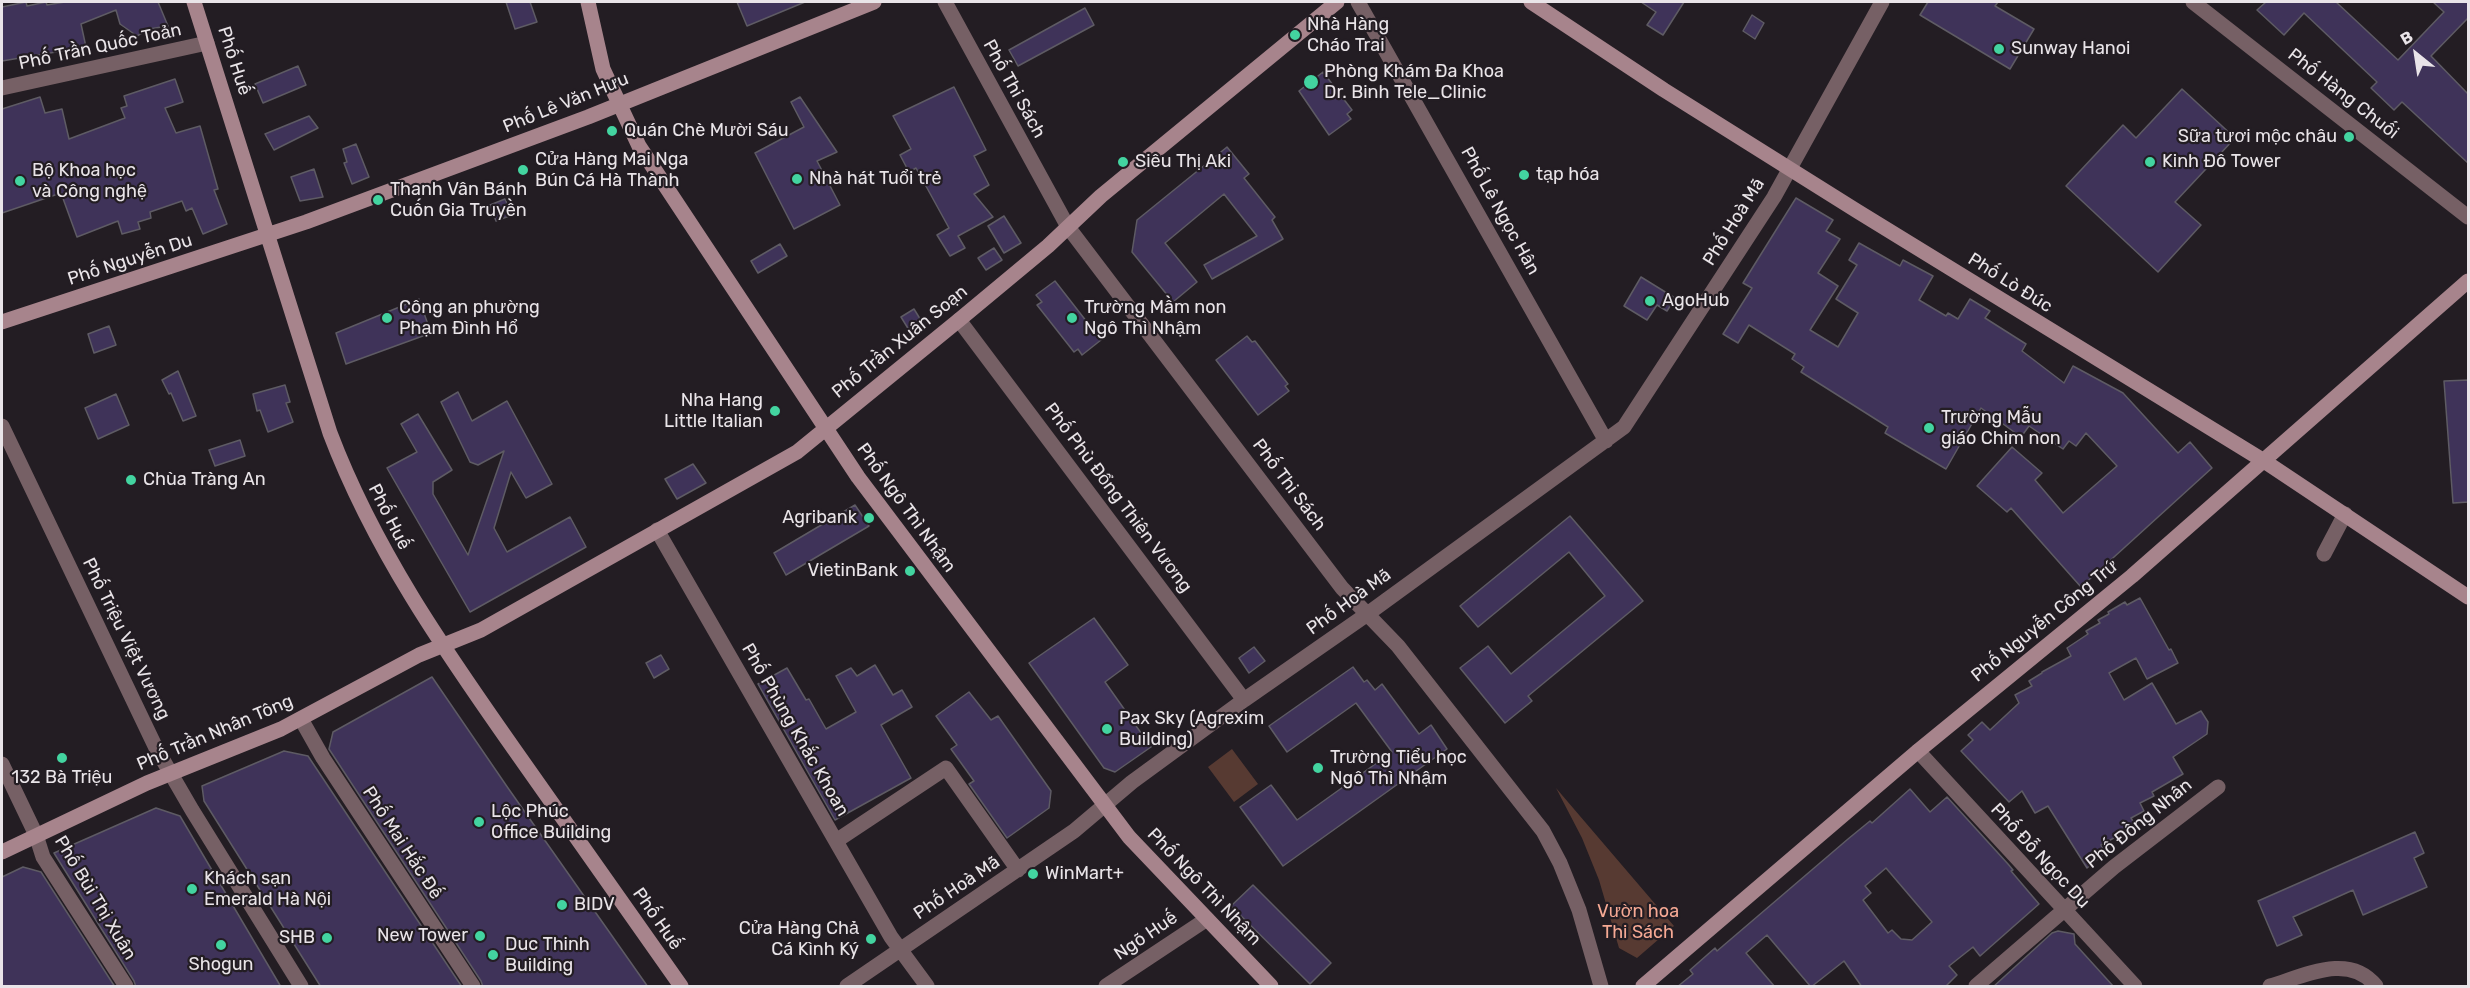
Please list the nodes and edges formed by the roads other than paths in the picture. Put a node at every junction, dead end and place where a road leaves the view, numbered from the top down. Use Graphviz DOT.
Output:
graph roads {
  1 [pos="194,2"];
  2 [pos="588,2"];
  3 [pos="874,2"];
  4 [pos="945,2"];
  5 [pos="1337,2"];
  6 [pos="1358,2"];
  7 [pos="1531,2"];
  8 [pos="1882,2"];
  9 [pos="2193,2"];
  10 [pos="207,43"];
  11 [pos="2,88"];
  12 [pos="618,104"];
  13 [pos="1789,169"];
  14 [pos="2469,217"];
  15 [pos="1068,227"];
  16 [pos="269,234"];
  17 [pos="2469,281"];
  18 [pos="959,320"];
  19 [pos="2,322"];
  20 [pos="2,426"];
  21 [pos="825,429"];
  22 [pos="1606,441"];
  23 [pos="2264,461"];
  24 [pos="2345,514"];
  25 [pos="657,530"];
  26 [pos="2324,554"];
  27 [pos="2469,597"];
  28 [pos="1366,615"];
  29 [pos="442,645"];
  30 [pos="1244,700"];
  31 [pos="301,719"];
  32 [pos="1918,751"];
  33 [pos="2,764"];
  34 [pos="171,775"];
  35 [pos="2217,787"];
  36 [pos="1104,806"];
  37 [pos="36,835"];
  38 [pos="836,841"];
  39 [pos="2,852"];
  40 [pos="1018,870"];
  41 [pos="2064,912"];
  42 [pos="1207,919"];
  43 [pos="900,950"];
  44 [pos="126,987"];
  45 [pos="301,987"];
  46 [pos="473,987"];
  47 [pos="681,987"];
  48 [pos="847,987"];
  49 [pos="927,987"];
  50 [pos="1106,987"];
  51 [pos="1271,987"];
  52 [pos="1601,987"];
  53 [pos="1643,987"];
  54 [pos="1976,987"];
  55 [pos="2135,987"];
  56 [pos="2270,987"];
  57 [pos="2376,987"];
  1 -- 10 [label="street, Phố Huế"];
  2 -- 12 [label="street, Phố Ngô Thì Nhậm"];
  3 -- 12 [label="street, Phố Lê Văn Hưu"];
  4 -- 15 [label="street, Phố Thi Sách"];
  5 -- 15 [label="street, Phố Trần Xuân Soạn"];
  6 -- 22 [label="street, Phố Lê Ngọc Hân"];
  7 -- 13 [label="street, Phố Lò Đúc"];
  8 -- 13 [label="street, Phố Hoà Mã"];
  9 -- 14 [label="street, Phố Hàng Chuối"];
  10 -- 11 [label="street, Phố Trần Quốc Toản"];
  10 -- 16 [label="street, Phố Huế"];
  12 -- 16 [label="street, Phố Lê Văn Hưu"];
  12 -- 21 [label="street, Phố Ngô Thì Nhậm"];
  13 -- 22 [label="street, Phố Hoà Mã"];
  13 -- 23 [label="street, Phố Lò Đúc"];
  15 -- 18 [label="street, Phố Trần Xuân Soạn"];
  15 -- 28 [label="street, Phố Thi Sách"];
  16 -- 19 [label="street, Phố Nguyễn Du"];
  16 -- 29 [label="street, Phố Huế"];
  17 -- 23 [label="street, Phố Nguyễn Công Trứ"];
  18 -- 21 [label="street, Phố Trần Xuân Soạn"];
  18 -- 30 [label="street, Phố Phù Đổng Thiên Vương"];
  20 -- 34 [label="street, Phố Triệu Việt Vương"];
  21 -- 25 [label="street, Phố Trần Xuân Soạn"];
  21 -- 36 [label="street, Phố Ngô Thì Nhậm"];
  22 -- 28 [label="street, Phố Hoà Mã"];
  23 -- 24 [label="street, Phố Lò Đúc"];
  23 -- 32 [label="street, Phố Nguyễn Công Trứ"];
  24 -- 26 [label="street"];
  24 -- 27 [label="street, Phố Lò Đúc"];
  25 -- 29 [label="street, Phố Trần Xuân Soạn"];
  25 -- 38 [label="street, Phố Phùng Khắc Khoan"];
  28 -- 30 [label="street, Phố Hoà Mã"];
  28 -- 52 [label="street, Phố Thi Sách"];
  29 -- 31 [label="street, Phố Trần Nhân Tông"];
  29 -- 47 [label="street, Phố Huế"];
  30 -- 36 [label="street, Phố Hoà Mã"];
  31 -- 34 [label="street, Phố Trần Nhân Tông"];
  31 -- 46 [label="street, Phố Mai Hắc Đế"];
  32 -- 41 [label="street, Phố Đỗ Ngọc Du"];
  32 -- 53 [label="street, Phố Nguyễn Công Trứ"];
  33 -- 37 [label="street, Phố Bùi Thị Xuân"];
  34 -- 37 [label="street, Phố Trần Nhân Tông"];
  34 -- 45 [label="street, Phố Triệu Việt Vương"];
  35 -- 41 [label="street, Phố Đồng Nhân"];
  36 -- 40 [label="street, Phố Hoà Mã"];
  36 -- 42 [label="street, Phố Ngô Thì Nhậm"];
  37 -- 39 [label="street, Phố Trần Nhân Tông"];
  37 -- 44 [label="street, Phố Bùi Thị Xuân"];
  38 -- 40 [label="street"];
  38 -- 43 [label="street, Phố Phùng Khắc Khoan"];
  40 -- 43 [label="street, Phố Hoà Mã"];
  41 -- 54 [label="street, Phố Đồng Nhân"];
  41 -- 55 [label="street, Phố Đỗ Ngọc Du"];
  42 -- 50 [label="street, Ngõ Huế"];
  42 -- 51 [label="street, Phố Ngô Thì Nhậm"];
  43 -- 48 [label="street, Phố Hoà Mã"];
  43 -- 49 [label="street, Phố Phùng Khắc Khoan"];
  56 -- 57 [label="street"];
}
